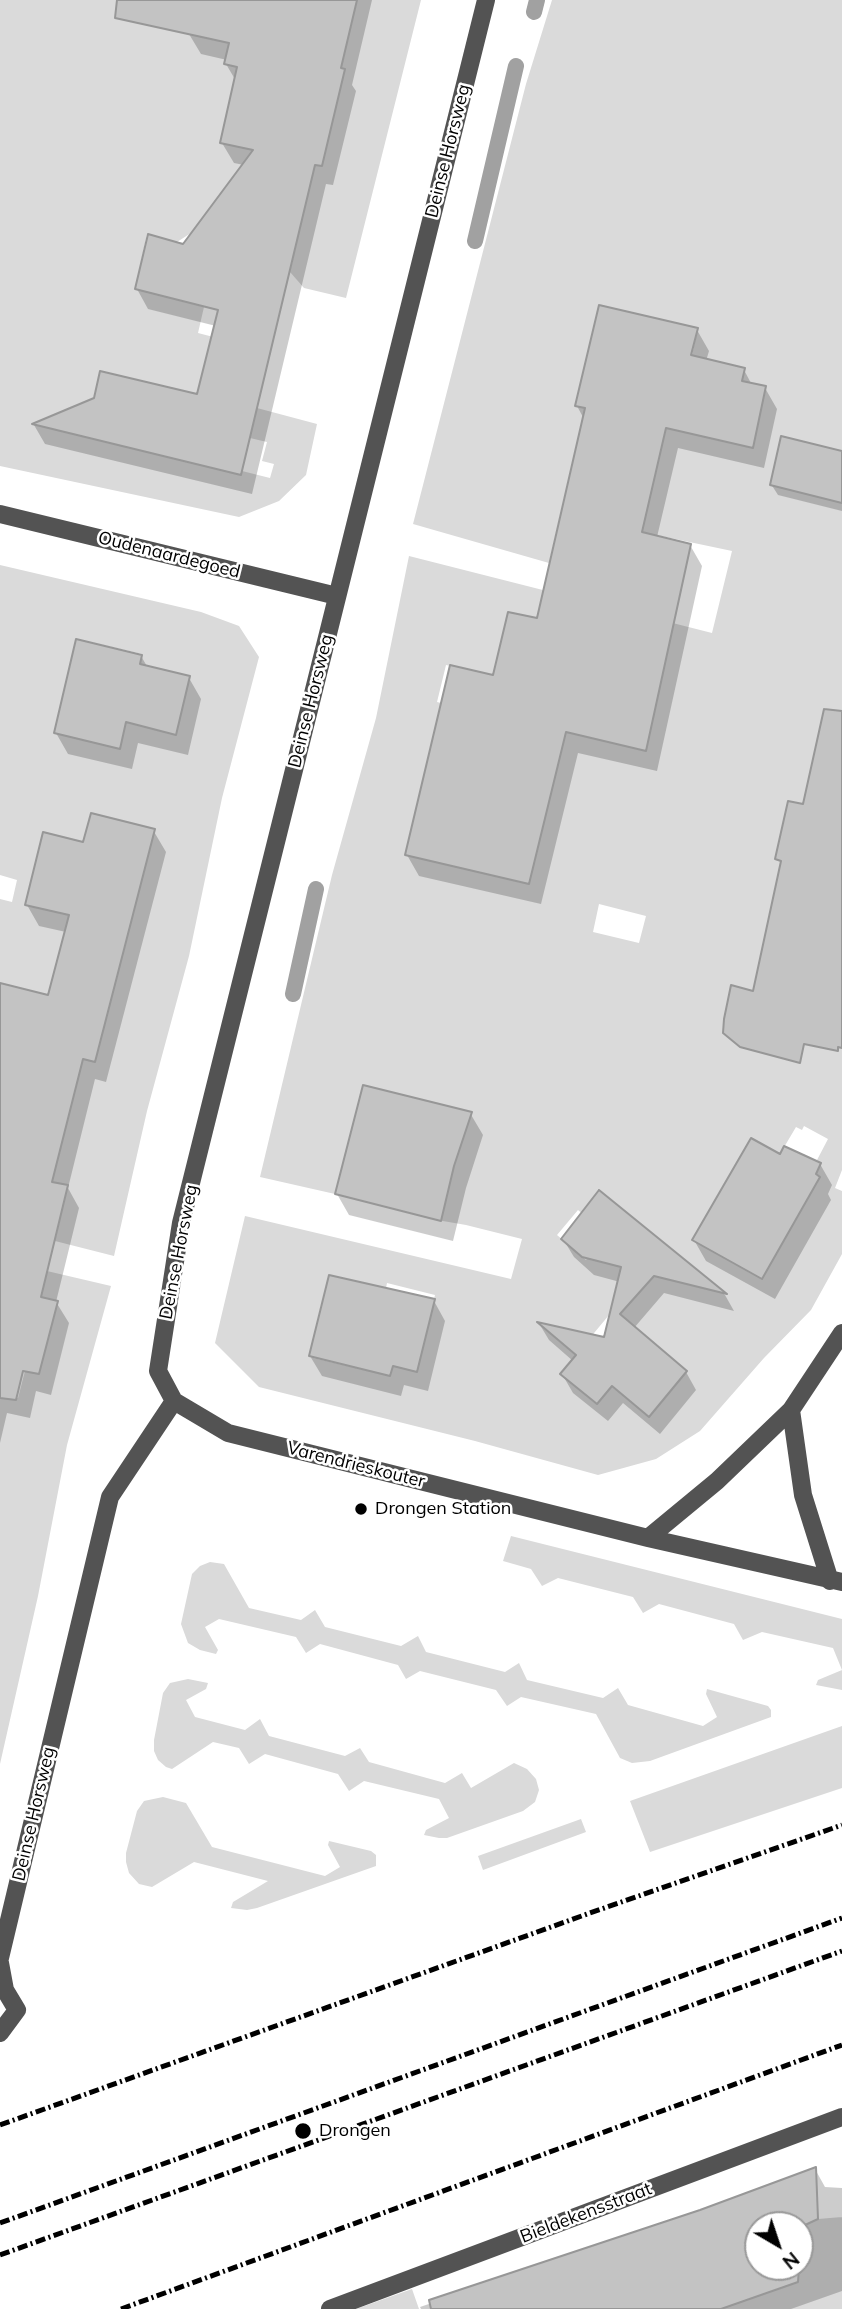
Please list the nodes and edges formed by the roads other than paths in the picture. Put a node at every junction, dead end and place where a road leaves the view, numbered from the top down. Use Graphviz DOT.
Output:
graph roads {
  1 [pos="485,0"];
  2 [pos="0,514"];
  3 [pos="337,596"];
  4 [pos="842,1332"];
  5 [pos="174,1402"];
  6 [pos="791,1410"];
  7 [pos="648,1538"];
  8 [pos="836,1582"];
  9 [pos="0,1960"];
  10 [pos="0,2033"];
  11 [pos="842,2117"];
  12 [pos="330,2309"];
  1 -- 3 [label="street, Deinse Horsweg"];
  2 -- 3 [label="street, Oudenaardegoed"];
  3 -- 5 [label="street, Deinse Horsweg"];
  4 -- 6 [label="street"];
  5 -- 7 [label="street, Varendrieskouter"];
  5 -- 9 [label="street, Deinse Horsweg"];
  6 -- 7 [label="street"];
  6 -- 8 [label="street, Varendrieskouter"];
  7 -- 8 [label="street, Varendrieskouter"];
  9 -- 10 [label="street, Deinse Horsweg"];
  11 -- 12 [label="street, Bieldekensstraat"];
}
